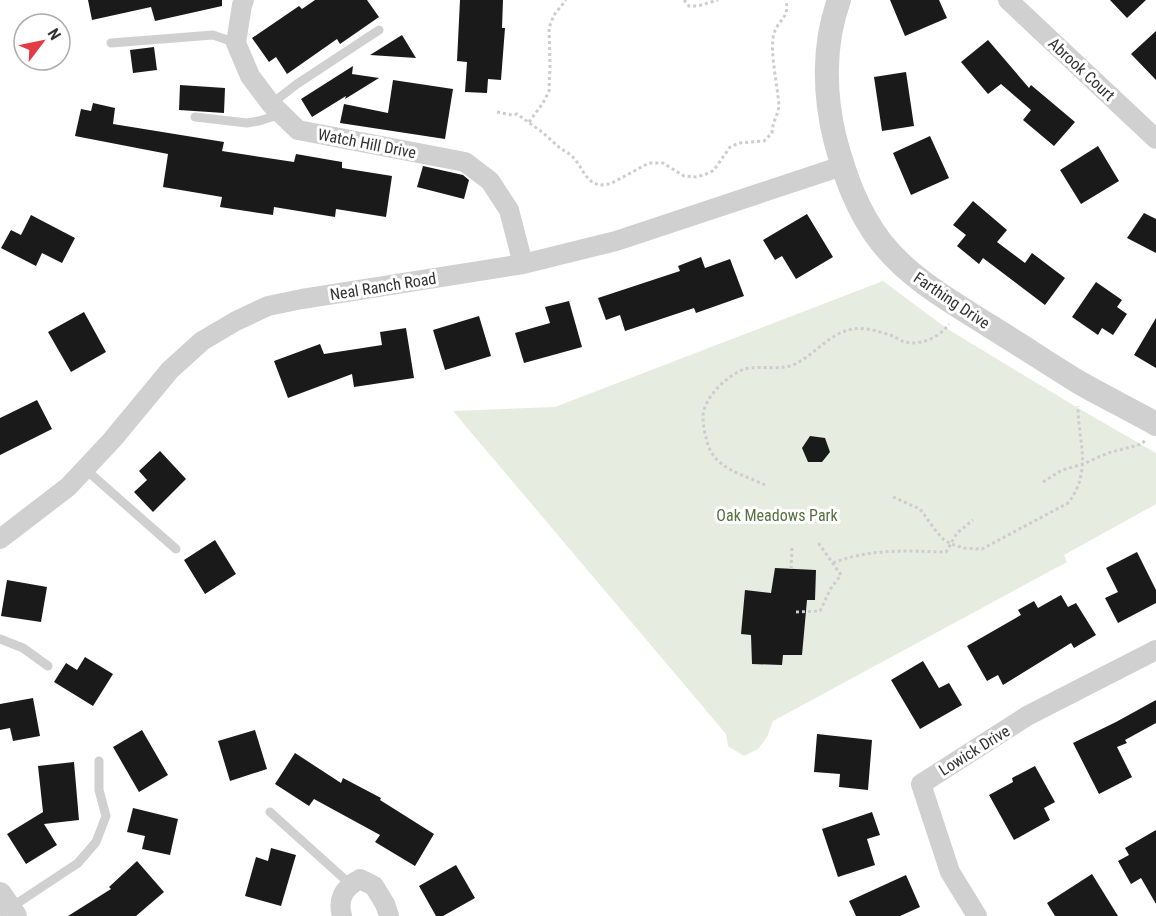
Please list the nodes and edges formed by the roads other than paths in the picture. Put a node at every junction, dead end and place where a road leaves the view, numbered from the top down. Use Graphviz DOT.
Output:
graph roads {
  1 [pos="244,0"];
  2 [pos="839,0"];
  3 [pos="1008,0"];
  4 [pos="379,30"];
  5 [pos="111,43"];
  6 [pos="236,43"];
  7 [pos="276,109"];
  8 [pos="195,117"];
  9 [pos="1156,139"];
  10 [pos="842,166"];
  11 [pos="524,264"];
  12 [pos="1155,424"];
  13 [pos="86,469"];
  14 [pos="0,539"];
  15 [pos="176,549"];
  16 [pos="0,639"];
  17 [pos="1156,650"];
  18 [pos="48,666"];
  19 [pos="99,761"];
  20 [pos="270,812"];
  21 [pos="350,884"];
  22 [pos="8,906"];
  23 [pos="342,916"];
  24 [pos="389,916"];
  25 [pos="977,916"];
  1 -- 6 [label="street"];
  2 -- 10 [label="street, Farthing Drive"];
  3 -- 9 [label="street, Abrook Court"];
  4 -- 7 [label="lane"];
  5 -- 6 [label="lane"];
  6 -- 7 [label="street, Watch Hill Drive"];
  7 -- 8 [label="lane"];
  7 -- 11 [label="street, Watch Hill Drive"];
  10 -- 11 [label="street, Neal Ranch Road"];
  10 -- 12 [label="street, Farthing Drive"];
  11 -- 13 [label="street, Neal Ranch Road"];
  13 -- 14 [label="street, Neal Ranch Road"];
  13 -- 15 [label="lane"];
  16 -- 18 [label="lane"];
  17 -- 25 [label="street, Lowick Drive"];
  19 -- 22 [label="lane"];
  20 -- 21 [label="lane"];
  21 -- 23 [label="street"];
  21 -- 24 [label="street"];
}
